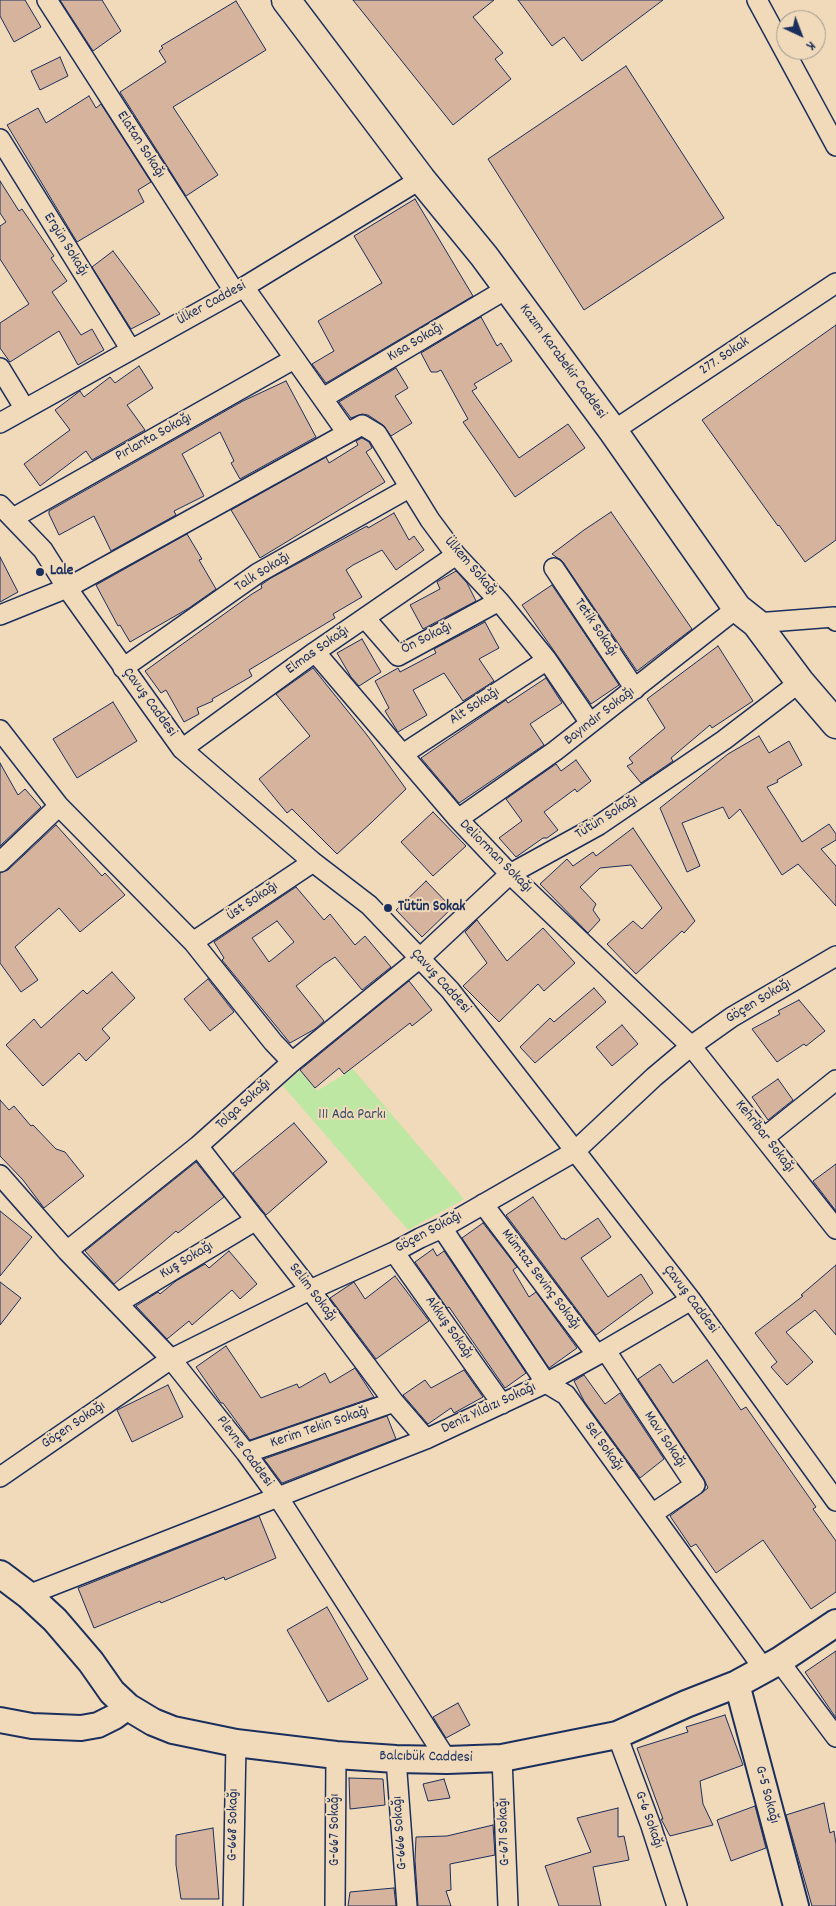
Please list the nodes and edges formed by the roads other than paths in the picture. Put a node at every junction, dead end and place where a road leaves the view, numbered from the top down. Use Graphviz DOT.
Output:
graph roads {
  1 [pos="46,0"];
  2 [pos="286,0"];
  3 [pos="757,0"];
  4 [pos="0,139"];
  5 [pos="836,146"];
  6 [pos="421,179"];
  7 [pos="836,283"];
  8 [pos="508,288"];
  9 [pos="239,289"];
  10 [pos="131,350"];
  11 [pos="294,359"];
  12 [pos="0,368"];
  13 [pos="324,398"];
  14 [pos="25,409"];
  15 [pos="0,423"];
  16 [pos="613,431"];
  17 [pos="347,433"];
  18 [pos="409,488"];
  19 [pos="6,511"];
  20 [pos="456,555"];
  21 [pos="554,568"];
  22 [pos="67,588"];
  23 [pos="499,601"];
  24 [pos="0,615"];
  25 [pos="746,616"];
  26 [pos="365,618"];
  27 [pos="836,620"];
  28 [pos="315,652"];
  29 [pos="547,660"];
  30 [pos="123,668"];
  31 [pos="800,682"];
  32 [pos="635,690"];
  33 [pos="590,723"];
  34 [pos="836,724"];
  35 [pos="0,730"];
  36 [pos="182,749"];
  37 [pos="403,754"];
  38 [pos="59,806"];
  39 [pos="458,819"];
  40 [pos="0,862"];
  41 [pos="314,862"];
  42 [pos="510,874"];
  43 [pos="193,942"];
  44 [pos="420,958"];
  45 [pos="833,963"];
  46 [pos="692,1046"];
  47 [pos="292,1062"];
  48 [pos="836,1080"];
  49 [pos="765,1137"];
  50 [pos="198,1146"];
  51 [pos="574,1152"];
  52 [pos="0,1175"];
  53 [pos="483,1204"];
  54 [pos="256,1220"];
  55 [pos="442,1228"];
  56 [pos="836,1229"];
  57 [pos="67,1251"];
  58 [pos="394,1252"];
  59 [pos="310,1290"];
  60 [pos="691,1300"];
  61 [pos="118,1303"];
  62 [pos="602,1353"];
  63 [pos="171,1359"];
  64 [pos="546,1383"];
  65 [pos="394,1402"];
  66 [pos="502,1404"];
  67 [pos="426,1439"];
  68 [pos="246,1453"];
  69 [pos="0,1476"];
  70 [pos="278,1497"];
  71 [pos="836,1501"];
  72 [pos="652,1514"];
  73 [pos="0,1574"];
  74 [pos="28,1595"];
  75 [pos="836,1624"];
  76 [pos="772,1665"];
  77 [pos="737,1684"];
  78 [pos="128,1706"];
  79 [pos="0,1720"];
  80 [pos="617,1736"];
  81 [pos="836,1737"];
  82 [pos="236,1743"];
  83 [pos="336,1755"];
  84 [pos="502,1758"];
  85 [pos="396,1759"];
  86 [pos="447,1760"];
  87 [pos="233,1906"];
  88 [pos="335,1906"];
  89 [pos="407,1906"];
  90 [pos="508,1906"];
  91 [pos="677,1906"];
  92 [pos="796,1906"];
  1 -- 9 [label="street, Elatan Sokağı"];
  2 -- 6 [label="main road, Kazım Karabekir Caddesi"];
  3 -- 5 [label="street"];
  4 -- 10 [label="street, Ergün Sokağı"];
  6 -- 8 [label="main road, Kazım Karabekir Caddesi"];
  6 -- 9 [label="street, Ülker Caddesi"];
  7 -- 16 [label="street, 277. Sokak"];
  8 -- 13 [label="street, Kısa Sokağı"];
  8 -- 16 [label="main road, Kazım Karabekir Caddesi"];
  9 -- 10 [label="street, Ülker Caddesi"];
  9 -- 11 [label="street"];
  10 -- 14 [label="street, Ülker Caddesi"];
  11 -- 13 [label="street"];
  11 -- 19 [label="street, Pırlanta Sokağı"];
  12 -- 14 [label="street"];
  13 -- 17 [label="street"];
  14 -- 15 [label="street, Ülker Caddesi"];
  16 -- 25 [label="main road, Kazım Karabekir Caddesi"];
  17 -- 18 [label="street, Ülkem Sokağı"];
  17 -- 22 [label="street, Ülkem Sokağı"];
  18 -- 20 [label="street, Ülkem Sokağı"];
  18 -- 30 [label="street, Talk Sokağı"];
  19 -- 22 [label="street, Çavuş Caddesi"];
  20 -- 23 [label="street, Ülkem Sokağı"];
  20 -- 26 [label="street, Elmas Sokağı"];
  21 -- 32 [label="street, Tetik Sokağı"];
  22 -- 24 [label="street, Ülkem Sokağı"];
  22 -- 30 [label="street, Çavuş Caddesi"];
  23 -- 26 [label="street, Ön Sokağı"];
  23 -- 29 [label="street, Ülkem Sokağı"];
  25 -- 27 [label="street"];
  25 -- 31 [label="main road, Kazım Karabekir Caddesi"];
  25 -- 32 [label="street, Bayındır Sokağı"];
  26 -- 28 [label="street, Elmas Sokağı"];
  28 -- 36 [label="street, Elmas Sokağı"];
  28 -- 37 [label="street, Deliorman Sokağı"];
  29 -- 33 [label="street, Ülkem Sokağı"];
  29 -- 37 [label="street, Alt Sokağı"];
  30 -- 36 [label="street, Çavuş Caddesi"];
  31 -- 34 [label="main road, Kazım Karabekir Caddesi"];
  31 -- 42 [label="street, Tütün Sokağı"];
  32 -- 33 [label="street, Bayındır Sokağı"];
  33 -- 39 [label="street, Bayındır Sokağı"];
  35 -- 38 [label="street"];
  36 -- 41 [label="street, Çavuş Caddesi"];
  37 -- 39 [label="street, Deliorman Sokağı"];
  38 -- 40 [label="street"];
  38 -- 43 [label="street"];
  39 -- 42 [label="street, Deliorman Sokağı"];
  41 -- 43 [label="street, Üst Sokağı"];
  41 -- 44 [label="street, Çavuş Caddesi"];
  42 -- 44 [label="street, Tütün Sokağı"];
  42 -- 46 [label="street, Deliorman Sokağı"];
  43 -- 47 [label="street"];
  44 -- 47 [label="street, Tolga Sokağı"];
  44 -- 51 [label="street, Çavuş Caddesi"];
  45 -- 46 [label="street, Göçen Sokağı"];
  46 -- 49 [label="street, Kehribar Sokağı"];
  46 -- 51 [label="street, Göçen Sokağı"];
  47 -- 50 [label="street, Tolga Sokağı"];
  48 -- 49 [label="street"];
  49 -- 56 [label="street, Kehribar Sokağı"];
  50 -- 54 [label="street, Selim Sokağı"];
  50 -- 57 [label="street, Tolga Sokağı"];
  51 -- 53 [label="street, Göçen Sokağı"];
  51 -- 60 [label="street, Çavuş Caddesi"];
  52 -- 57 [label="street, Plevne Caddesi"];
  53 -- 55 [label="street, Göçen Sokağı"];
  53 -- 62 [label="street, Mümtaz Sevinç Sokağı"];
  54 -- 59 [label="street, Selim Sokağı"];
  54 -- 61 [label="street, Kuş Sokağı"];
  55 -- 58 [label="street, Göçen Sokağı"];
  55 -- 64 [label="street, Sel Sokağı"];
  57 -- 61 [label="street, Plevne Caddesi"];
  58 -- 59 [label="street, Göçen Sokağı"];
  58 -- 66 [label="street, Akkuş Sokağı"];
  59 -- 63 [label="street, Göçen Sokağı"];
  59 -- 65 [label="street, Selim Sokağı"];
  60 -- 62 [label="street, Deniz Yıldızı Sokağı"];
  60 -- 71 [label="street, Çavuş Caddesi"];
  61 -- 63 [label="street, Plevne Caddesi"];
  62 -- 64 [label="street, Deniz Yıldızı Sokağı"];
  62 -- 72 [label="street, Mavi Sokağı"];
  63 -- 68 [label="street, Plevne Caddesi"];
  63 -- 69 [label="street, Göçen Sokağı"];
  64 -- 66 [label="street, Deniz Yıldızı Sokağı"];
  64 -- 72 [label="street, Sel Sokağı"];
  65 -- 67 [label="street, Selim Sokağı"];
  65 -- 68 [label="street, Kerim Tekin Sokağı"];
  66 -- 67 [label="street, Deniz Yıldızı Sokağı"];
  67 -- 70 [label="street, Deniz Yıldızı Sokağı"];
  68 -- 70 [label="street, Plevne Caddesi"];
  70 -- 74 [label="street, Deniz Yıldızı Sokağı"];
  70 -- 86 [label="street, Plevne Caddesi"];
  72 -- 76 [label="street, Sel Sokağı"];
  73 -- 74 [label="main road, Balcıbük Caddesi"];
  74 -- 78 [label="main road, Balcıbük Caddesi"];
  75 -- 76 [label="main road, Balcıbük Caddesi"];
  76 -- 77 [label="main road, Balcıbük Caddesi"];
  76 -- 81 [label="street, Sel Sokağı"];
  77 -- 80 [label="main road, Balcıbük Caddesi"];
  77 -- 92 [label="street, G-5 Sokağı"];
  78 -- 79 [label="street"];
  78 -- 82 [label="main road, Balcıbük Caddesi"];
  80 -- 84 [label="main road, Balcıbük Caddesi"];
  80 -- 91 [label="street, G-6 Sokağı"];
  82 -- 83 [label="main road, Balcıbük Caddesi"];
  82 -- 87 [label="street, G-668 Sokağı"];
  83 -- 85 [label="main road, Balcıbük Caddesi"];
  83 -- 88 [label="street, G-667 Sokağı"];
  84 -- 86 [label="main road, Balcıbük Caddesi"];
  84 -- 90 [label="street, G-671 Sokağı"];
  85 -- 86 [label="main road, Balcıbük Caddesi"];
  85 -- 89 [label="street, G-666 Sokağı"];
}
